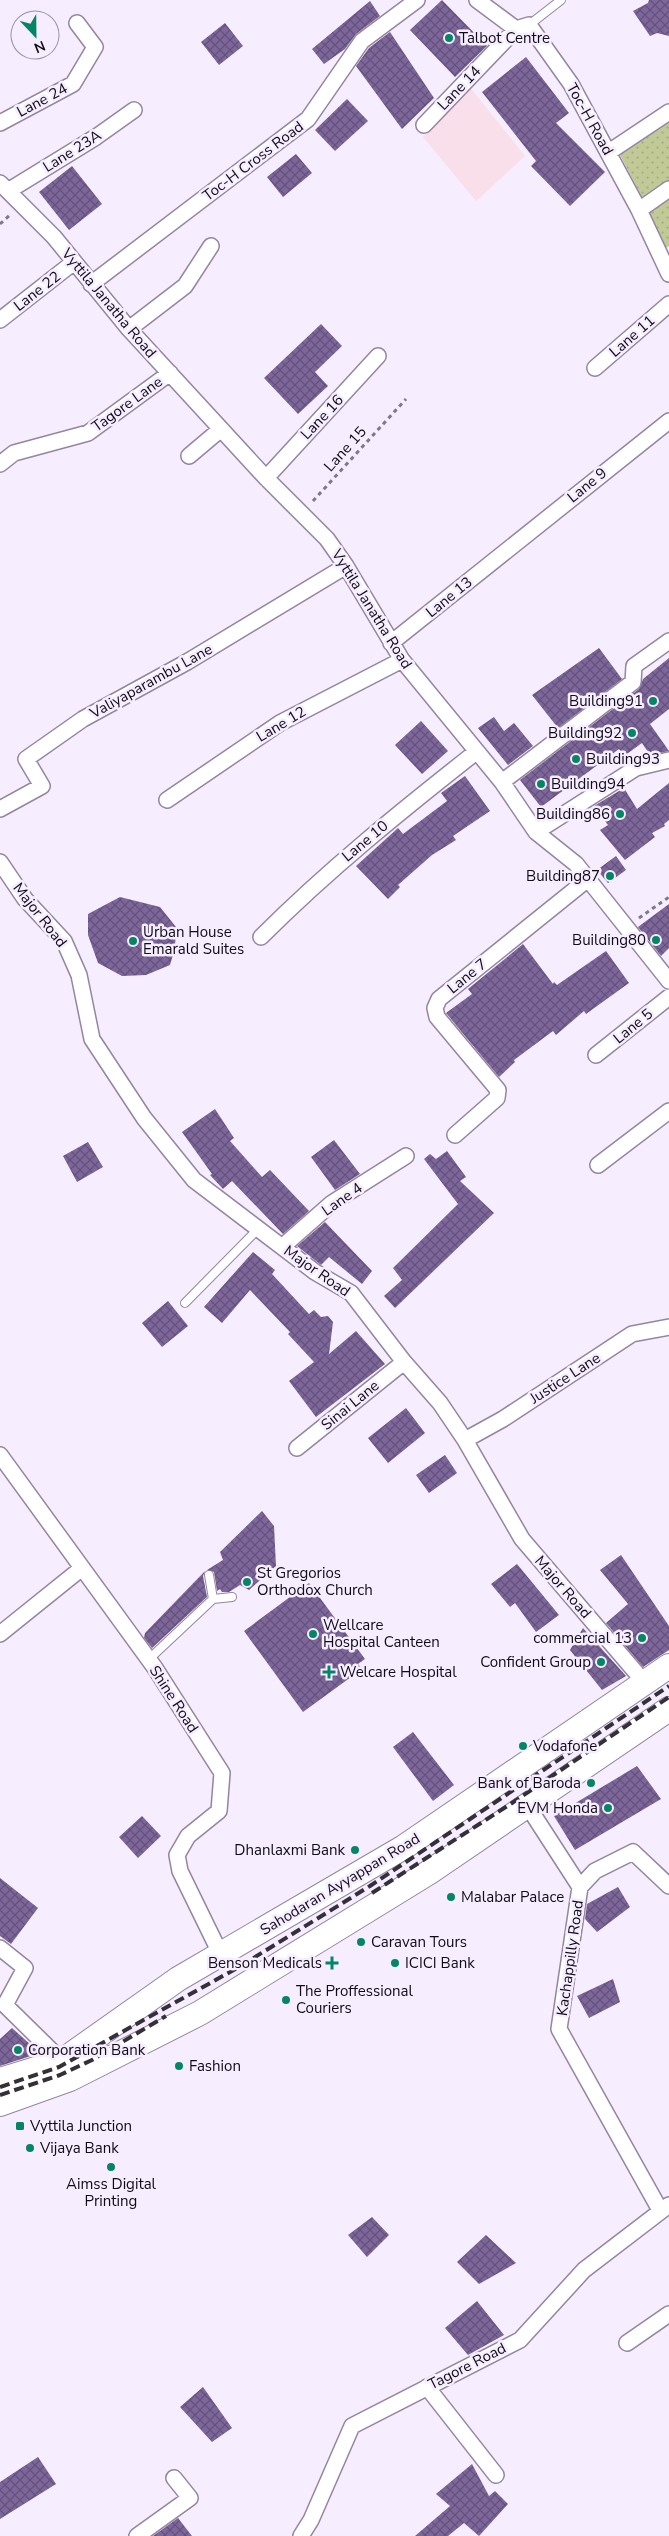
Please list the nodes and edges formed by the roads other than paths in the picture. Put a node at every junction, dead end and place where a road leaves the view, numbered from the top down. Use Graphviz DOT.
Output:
graph roads {
  1 [pos="417,0"];
  2 [pos="477,0"];
  3 [pos="561,0"];
  4 [pos="77,23"];
  5 [pos="523,27"];
  6 [pos="134,110"];
  7 [pos="669,112"];
  8 [pos="0,123"];
  9 [pos="424,125"];
  10 [pos="609,152"];
  11 [pos="4,187"];
  12 [pos="669,189"];
  13 [pos="639,210"];
  14 [pos="211,246"];
  15 [pos="74,262"];
  16 [pos="669,274"];
  17 [pos="91,284"];
  18 [pos="669,304"];
  19 [pos="0,320"];
  20 [pos="129,329"];
  21 [pos="378,356"];
  22 [pos="595,368"];
  23 [pos="170,373"];
  24 [pos="669,421"];
  25 [pos="221,429"];
  26 [pos="189,456"];
  27 [pos="0,464"];
  28 [pos="266,478"];
  29 [pos="506,551"];
  30 [pos="346,566"];
  31 [pos="669,641"];
  32 [pos="391,643"];
  33 [pos="402,660"];
  34 [pos="476,752"];
  35 [pos="669,760"];
  36 [pos="502,782"];
  37 [pos="167,800"];
  38 [pos="0,809"];
  39 [pos="536,832"];
  40 [pos="0,862"];
  41 [pos="588,879"];
  42 [pos="261,938"];
  43 [pos="666,971"];
  44 [pos="669,997"];
  45 [pos="596,1056"];
  46 [pos="669,1111"];
  47 [pos="455,1135"];
  48 [pos="406,1156"];
  49 [pos="598,1165"];
  50 [pos="258,1229"];
  51 [pos="282,1247"];
  52 [pos="185,1303"];
  53 [pos="669,1327"];
  54 [pos="404,1362"];
  55 [pos="465,1440"];
  56 [pos="297,1448"];
  57 [pos="0,1455"];
  58 [pos="82,1568"];
  59 [pos="209,1575"];
  60 [pos="232,1597"];
  61 [pos="213,1599"];
  62 [pos="0,1634"];
  63 [pos="148,1660"];
  64 [pos="669,1666"];
  65 [pos="645,1683"];
  66 [pos="669,1709"];
  67 [pos="527,1805"];
  68 [pos="669,1886"];
  69 [pos="580,1887"];
  70 [pos="300,1909"];
  71 [pos="319,1941"];
  72 [pos="0,1948"];
  73 [pos="221,1955"];
  74 [pos="62,2061"];
  75 [pos="0,2080"];
  76 [pos="0,2104"];
  77 [pos="664,2208"];
  78 [pos="669,2314"];
  79 [pos="627,2343"];
  80 [pos="427,2386"];
  81 [pos="496,2475"];
  82 [pos="174,2478"];
  83 [pos="137,2536"];
  84 [pos="301,2536"];
  1 -- 17 [label="street, Toc-H Cross Road"];
  2 -- 5 [label="street, Toc-H Road"];
  3 -- 5 [label="lane"];
  4 -- 8 [label="street, Lane 24"];
  5 -- 9 [label="street, Lane 14"];
  5 -- 10 [label="street, Toc-H Road"];
  6 -- 11 [label="street, Lane 23A"];
  7 -- 10 [label="street"];
  10 -- 13 [label="street, Toc-H Road"];
  11 -- 15 [label="street, Vyttila Janatha Road"];
  12 -- 13 [label="street"];
  13 -- 16 [label="street, Toc-H Road"];
  14 -- 20 [label="street"];
  15 -- 17 [label="street, Vyttila Janatha Road"];
  15 -- 19 [label="street, Lane 22"];
  17 -- 20 [label="street, Vyttila Janatha Road"];
  18 -- 22 [label="street, Lane 11"];
  20 -- 23 [label="street, Vyttila Janatha Road"];
  21 -- 28 [label="street, Lane 16"];
  23 -- 25 [label="street, Vyttila Janatha Road"];
  23 -- 27 [label="street, Tagore Lane"];
  24 -- 29 [label="street, Lane 9"];
  25 -- 26 [label="street"];
  25 -- 28 [label="street, Vyttila Janatha Road"];
  28 -- 30 [label="street, Vyttila Janatha Road"];
  29 -- 32 [label="street, Lane 13"];
  30 -- 32 [label="street, Vyttila Janatha Road"];
  30 -- 38 [label="street, Valiyaparambu Lane"];
  31 -- 36 [label="street"];
  32 -- 33 [label="street, Vyttila Janatha Road"];
  33 -- 34 [label="street, Vyttila Janatha Road"];
  33 -- 37 [label="street, Lane 12"];
  34 -- 36 [label="street, Vyttila Janatha Road"];
  34 -- 42 [label="street, Lane 10"];
  35 -- 39 [label="street"];
  36 -- 39 [label="street, Vyttila Janatha Road"];
  39 -- 41 [label="street, Vyttila Janatha Road"];
  40 -- 50 [label="street, Major Road"];
  41 -- 43 [label="street, Vyttila Janatha Road"];
  41 -- 47 [label="street, Lane 7"];
  44 -- 45 [label="street, Lane 5"];
  46 -- 49 [label="street"];
  48 -- 51 [label="street, Lane 4"];
  50 -- 51 [label="street, Major Road"];
  50 -- 52 [label="lane"];
  51 -- 54 [label="street, Major Road"];
  53 -- 55 [label="street, Justice Lane"];
  54 -- 55 [label="street, Major Road"];
  54 -- 56 [label="street, Sinai Lane"];
  55 -- 65 [label="street, Major Road"];
  57 -- 58 [label="street, Shine Road"];
  58 -- 62 [label="street"];
  58 -- 63 [label="street, Shine Road"];
  59 -- 61 [label="lane"];
  60 -- 61 [label="lane"];
  61 -- 63 [label="lane"];
  63 -- 73 [label="street, Shine Road"];
  64 -- 65 [label="main road, Sahodaran Ayyappan Road"];
  65 -- 70 [label="main road, Sahodaran Ayyappan Road"];
  66 -- 67 [label="main road"];
  67 -- 69 [label="street, Kachappilly Road"];
  67 -- 71 [label="main road"];
  68 -- 69 [label="street"];
  69 -- 77 [label="street, Kachappilly Road"];
  70 -- 71 [label="main road"];
  70 -- 73 [label="main road, Sahodaran Ayyappan Road"];
  71 -- 76 [label="main road"];
  72 -- 74 [label="street"];
  73 -- 74 [label="main road, Sahodaran Ayyappan Road"];
  74 -- 75 [label="main road, Sahodaran Ayyappan Road"];
  77 -- 80 [label="street, Tagore Road"];
  78 -- 79 [label="street"];
  80 -- 81 [label="street"];
  80 -- 84 [label="street, Tagore Road"];
  82 -- 83 [label="street"];
}
